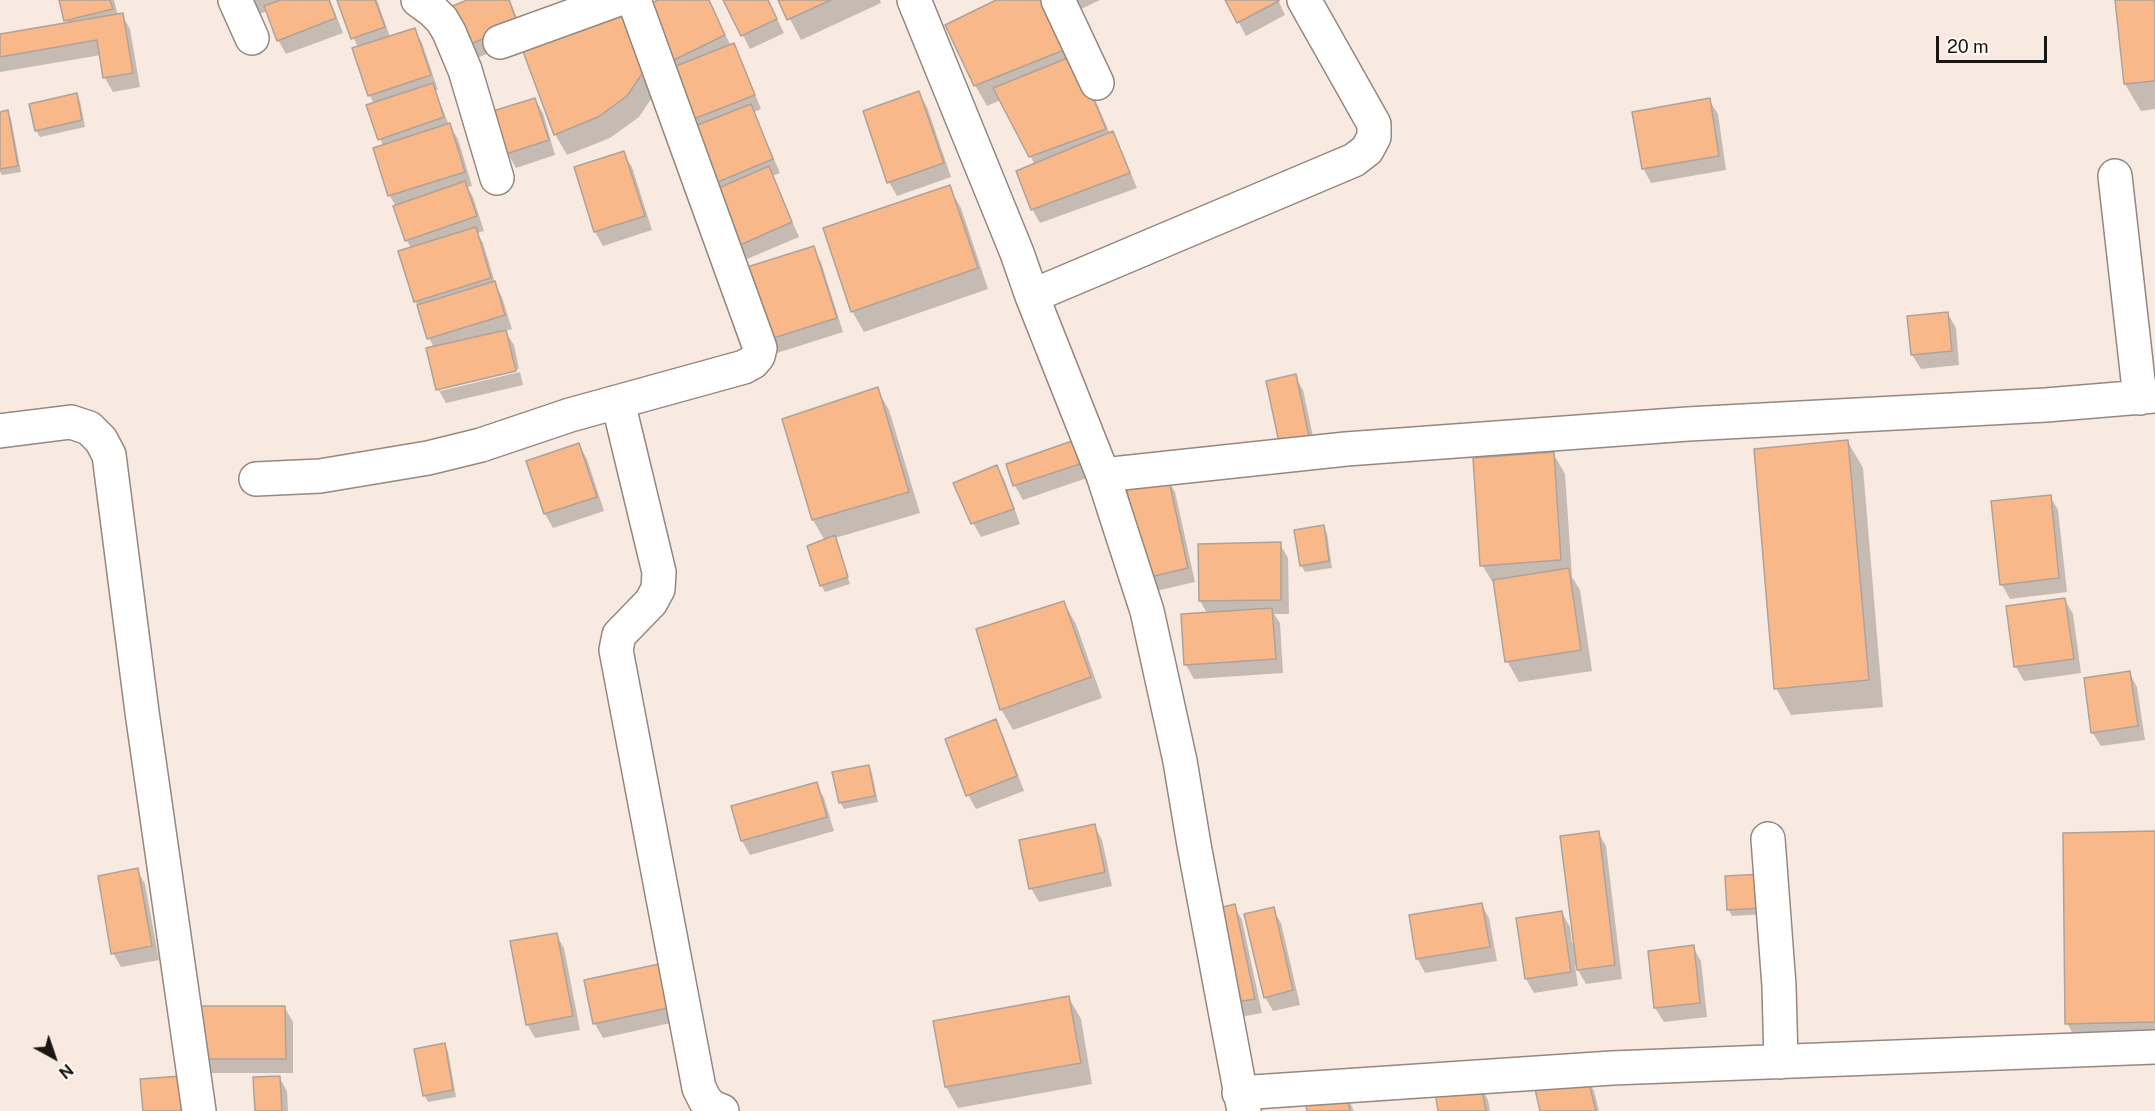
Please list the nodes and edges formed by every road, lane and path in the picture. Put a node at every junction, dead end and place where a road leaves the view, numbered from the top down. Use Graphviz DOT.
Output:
graph roads {
  1 [pos="235,0"];
  2 [pos="418,0"];
  3 [pos="616,0"];
  4 [pos="634,0"];
  5 [pos="914,0"];
  6 [pos="1058,0"];
  7 [pos="1304,0"];
  8 [pos="252,38"];
  9 [pos="500,42"];
  10 [pos="1097,83"];
  11 [pos="2115,176"];
  12 [pos="497,178"];
  13 [pos="1032,296"];
  14 [pos="2147,397"];
  15 [pos="618,402"];
  16 [pos="0,431"];
  17 [pos="1103,475"];
  18 [pos="256,479"];
  19 [pos="1768,839"];
  20 [pos="2155,1047"];
  21 [pos="1781,1062"];
  22 [pos="1242,1102"];
  23 [pos="704,1108"];
  24 [pos="199,1111"];
  1 -- 8 [label="street"];
  2 -- 12 [label="street"];
  3 -- 9 [label="street"];
  4 -- 15 [label="street"];
  5 -- 13 [label="street"];
  6 -- 10 [label="street"];
  7 -- 13 [label="street"];
  11 -- 14 [label="street"];
  13 -- 17 [label="street"];
  14 -- 17 [label="street"];
  15 -- 18 [label="street"];
  15 -- 23 [label="street"];
  16 -- 24 [label="street"];
  17 -- 22 [label="street"];
  19 -- 21 [label="street"];
  20 -- 21 [label="street"];
  21 -- 22 [label="street"];
}
